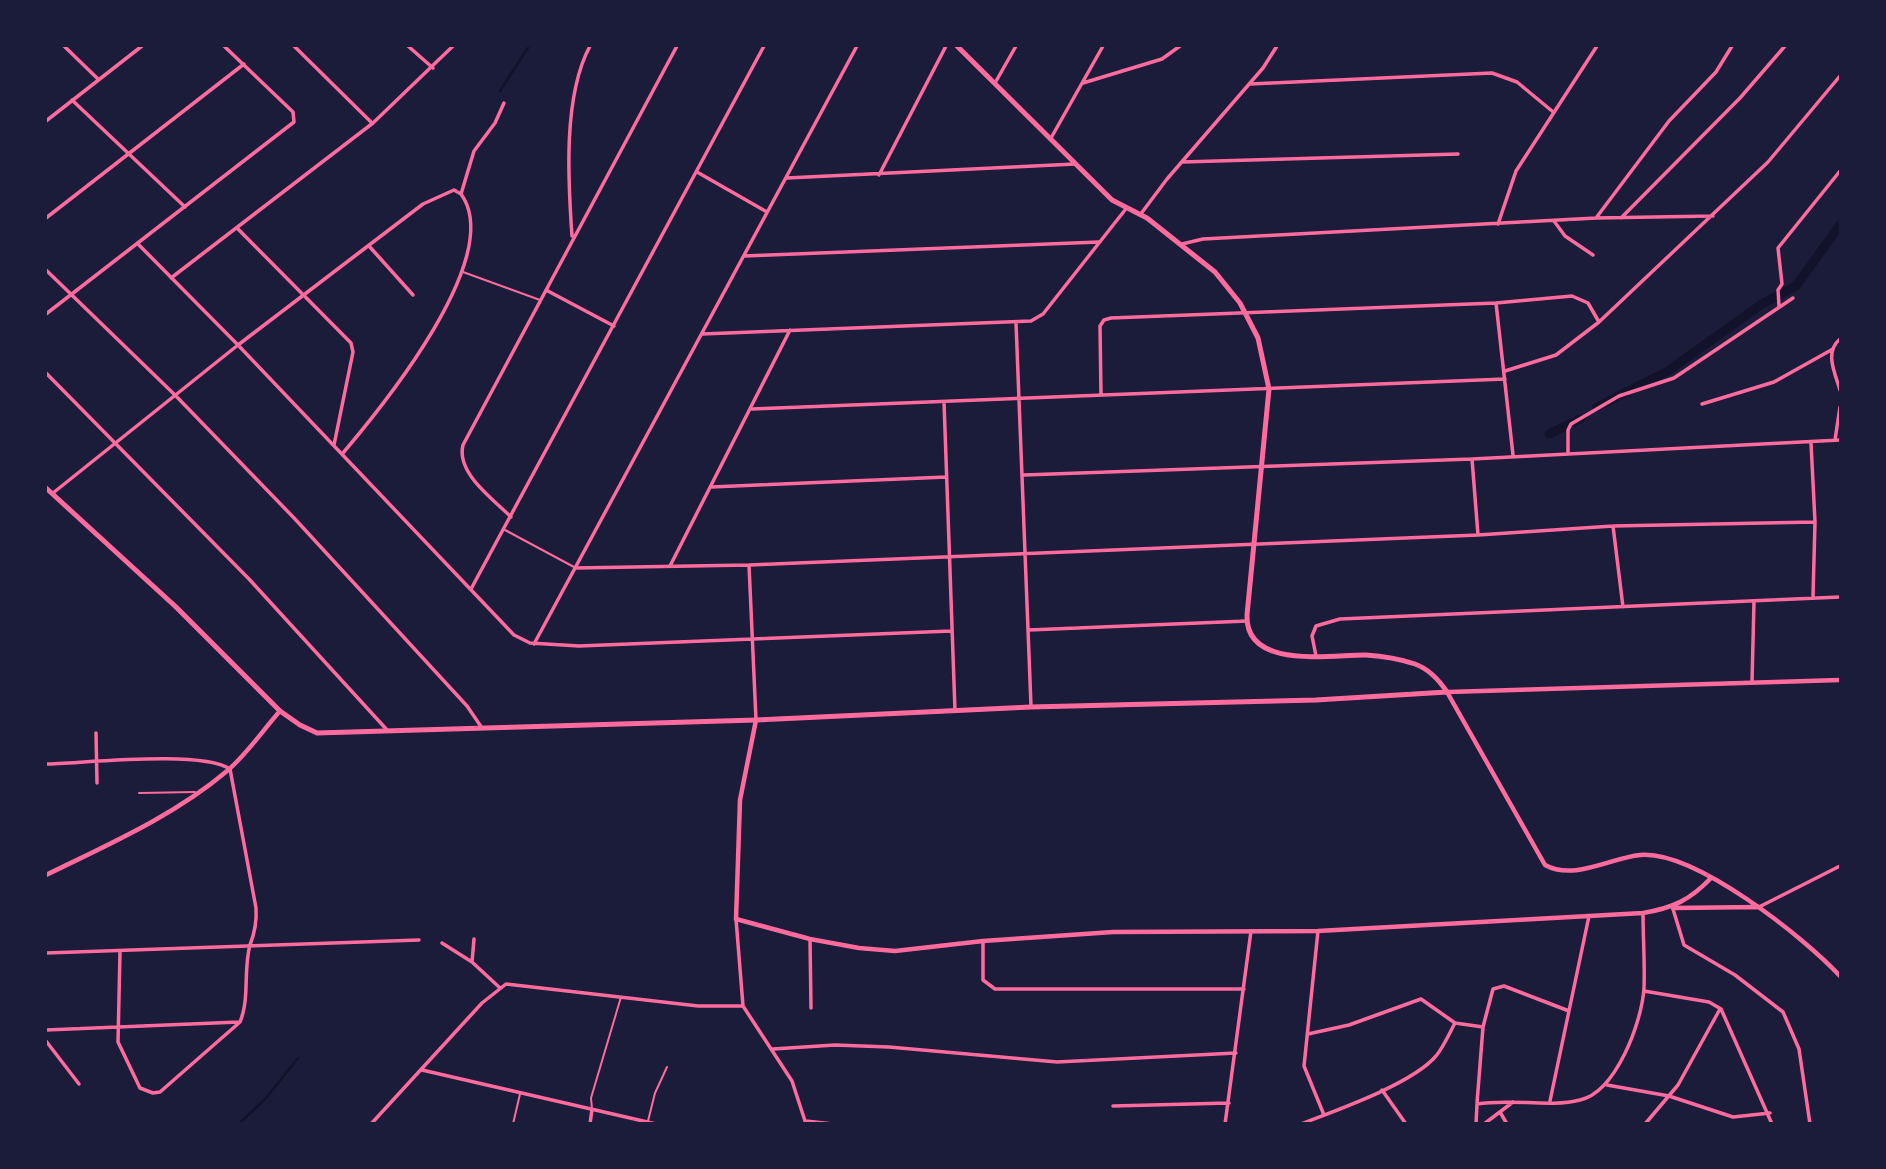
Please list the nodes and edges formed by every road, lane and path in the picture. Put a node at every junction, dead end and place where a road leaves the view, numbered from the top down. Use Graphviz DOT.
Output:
graph roads {
  1 [pos="64,46"];
  2 [pos="142,46"];
  3 [pos="224,46"];
  4 [pos="294,46"];
  5 [pos="408,46"];
  6 [pos="453,46"];
  7 [pos="590,46"];
  8 [pos="677,46"];
  9 [pos="764,46"];
  10 [pos="856,46"];
  11 [pos="946,46"];
  12 [pos="957,46"];
  13 [pos="1016,46"];
  14 [pos="1103,46"];
  15 [pos="1180,46"];
  16 [pos="1277,46"];
  17 [pos="1597,46"];
  18 [pos="1732,46"];
  19 [pos="1785,46"];
  20 [pos="244,64"];
  21 [pos="432,68"];
  22 [pos="1840,76"];
  23 [pos="98,79"];
  24 [pos="995,83"];
  25 [pos="1083,83"];
  26 [pos="1250,84"];
  27 [pos="72,100"];
  28 [pos="504,103"];
  29 [pos="1552,111"];
  30 [pos="46,121"];
  31 [pos="373,123"];
  32 [pos="1050,140"];
  33 [pos="130,154"];
  34 [pos="1458,154"];
  35 [pos="1182,162"];
  36 [pos="1075,164"];
  37 [pos="1840,171"];
  38 [pos="697,172"];
  39 [pos="879,175"];
  40 [pos="786,178"];
  41 [pos="461,194"];
  42 [pos="185,207"];
  43 [pos="1125,209"];
  44 [pos="768,212"];
  45 [pos="1140,215"];
  46 [pos="1713,216"];
  47 [pos="46,218"];
  48 [pos="1596,218"];
  49 [pos="1621,218"];
  50 [pos="1554,221"];
  51 [pos="1498,224"];
  52 [pos="237,228"];
  53 [pos="572,239"];
  54 [pos="1099,242"];
  55 [pos="138,244"];
  56 [pos="1182,244"];
  57 [pos="369,246"];
  58 [pos="1593,255"];
  59 [pos="744,256"];
  60 [pos="46,270"];
  61 [pos="461,271"];
  62 [pos="172,278"];
  63 [pos="546,290"];
  64 [pos="71,293"];
  65 [pos="413,295"];
  66 [pos="303,296"];
  67 [pos="1793,298"];
  68 [pos="541,300"];
  69 [pos="1496,303"];
  70 [pos="1779,305"];
  71 [pos="46,314"];
  72 [pos="1245,314"];
  73 [pos="1599,322"];
  74 [pos="1016,323"];
  75 [pos="614,326"];
  76 [pos="790,330"];
  77 [pos="702,334"];
  78 [pos="1840,339"];
  79 [pos="239,345"];
  80 [pos="1833,349"];
  81 [pos="1505,371"];
  82 [pos="46,373"];
  83 [pos="1505,379"];
  84 [pos="1269,389"];
  85 [pos="1840,390"];
  86 [pos="175,395"];
  87 [pos="1101,395"];
  88 [pos="1019,398"];
  89 [pos="944,402"];
  90 [pos="1702,404"];
  91 [pos="1840,407"];
  92 [pos="752,409"];
  93 [pos="1838,440"];
  94 [pos="1811,443"];
  95 [pos="114,444"];
  96 [pos="334,445"];
  97 [pos="1568,452"];
  98 [pos="343,454"];
  99 [pos="1513,455"];
  100 [pos="1472,459"];
  101 [pos="1261,466"];
  102 [pos="1024,475"];
  103 [pos="946,477"];
  104 [pos="710,487"];
  105 [pos="46,488"];
  106 [pos="52,494"];
  107 [pos="511,517"];
  108 [pos="1815,522"];
  109 [pos="1613,526"];
  110 [pos="504,529"];
  111 [pos="1478,535"];
  112 [pos="1253,544"];
  113 [pos="1025,553"];
  114 [pos="948,556"];
  115 [pos="749,565"];
  116 [pos="670,566"];
  117 [pos="575,568"];
  118 [pos="471,590"];
  119 [pos="1813,596"];
  120 [pos="1840,597"];
  121 [pos="1754,601"];
  122 [pos="1623,607"];
  123 [pos="1247,621"];
  124 [pos="1029,630"];
  125 [pos="951,631"];
  126 [pos="751,640"];
  127 [pos="534,644"];
  128 [pos="1317,659"];
  129 [pos="1840,680"];
  130 [pos="1752,685"];
  131 [pos="1447,692"];
  132 [pos="1031,707"];
  133 [pos="281,710"];
  134 [pos="955,713"];
  135 [pos="756,720"];
  136 [pos="483,729"];
  137 [pos="96,733"];
  138 [pos="389,733"];
  139 [pos="46,764"];
  140 [pos="96,764"];
  141 [pos="230,769"];
  142 [pos="97,783"];
  143 [pos="200,792"];
  144 [pos="139,793"];
  145 [pos="1840,866"];
  146 [pos="46,876"];
  147 [pos="1712,878"];
  148 [pos="1759,907"];
  149 [pos="1673,908"];
  150 [pos="1643,913"];
  151 [pos="1589,916"];
  152 [pos="736,919"];
  153 [pos="1251,931"];
  154 [pos="1318,931"];
  155 [pos="474,939"];
  156 [pos="810,939"];
  157 [pos="419,940"];
  158 [pos="982,941"];
  159 [pos="442,943"];
  160 [pos="250,946"];
  161 [pos="120,952"];
  162 [pos="46,953"];
  163 [pos="472,962"];
  164 [pos="1840,976"];
  165 [pos="499,987"];
  166 [pos="1244,989"];
  167 [pos="1644,991"];
  168 [pos="621,996"];
  169 [pos="743,1006"];
  170 [pos="811,1008"];
  171 [pos="1720,1009"];
  172 [pos="1569,1011"];
  173 [pos="240,1022"];
  174 [pos="1455,1023"];
  175 [pos="116,1027"];
  176 [pos="1483,1027"];
  177 [pos="46,1030"];
  178 [pos="1308,1034"];
  179 [pos="46,1041"];
  180 [pos="773,1049"];
  181 [pos="1236,1053"];
  182 [pos="667,1067"];
  183 [pos="422,1070"];
  184 [pos="79,1084"];
  185 [pos="1607,1085"];
  186 [pos="1382,1090"];
  187 [pos="520,1093"];
  188 [pos="1669,1096"];
  189 [pos="1515,1101"];
  190 [pos="1550,1101"];
  191 [pos="1229,1103"];
  192 [pos="1477,1104"];
  193 [pos="1113,1105"];
  194 [pos="592,1110"];
  195 [pos="1500,1112"];
  196 [pos="1770,1113"];
  197 [pos="1324,1115"];
  198 [pos="648,1121"];
  199 [pos="806,1122"];
  200 [pos="370,1124"];
  201 [pos="513,1124"];
  202 [pos="590,1124"];
  203 [pos="656,1124"];
  204 [pos="833,1124"];
  205 [pos="1225,1124"];
  206 [pos="1301,1124"];
  207 [pos="1406,1124"];
  208 [pos="1476,1124"];
  209 [pos="1484,1124"];
  210 [pos="1507,1124"];
  211 [pos="1645,1124"];
  212 [pos="1772,1124"];
  213 [pos="1810,1124"];
  1 -- 23 [label="street"];
  2 -- 23 [label="street"];
  3 -- 20 [label="street"];
  4 -- 31 [label="street"];
  5 -- 21 [label="street"];
  6 -- 21 [label="street"];
  7 -- 53 [label="street"];
  8 -- 53 [label="street"];
  9 -- 38 [label="street"];
  10 -- 40 [label="street"];
  11 -- 39 [label="street"];
  12 -- 24 [label="main road"];
  13 -- 24 [label="street"];
  14 -- 25 [label="street"];
  15 -- 25 [label="street"];
  16 -- 26 [label="street"];
  17 -- 29 [label="street"];
  18 -- 48 [label="street"];
  19 -- 49 [label="street"];
  20 -- 33 [label="street"];
  20 -- 42 [label="street"];
  21 -- 31 [label="street"];
  22 -- 46 [label="street"];
  23 -- 27 [label="street"];
  24 -- 32 [label="main road"];
  25 -- 32 [label="street"];
  26 -- 29 [label="street"];
  26 -- 35 [label="street"];
  27 -- 30 [label="street"];
  27 -- 33 [label="street"];
  28 -- 41 [label="street"];
  29 -- 51 [label="street"];
  31 -- 52 [label="street"];
  32 -- 36 [label="main road"];
  33 -- 42 [label="street"];
  33 -- 47 [label="street"];
  34 -- 35 [label="street"];
  35 -- 45 [label="street"];
  36 -- 39 [label="street"];
  36 -- 43 [label="main road"];
  37 -- 70 [label="street"];
  38 -- 44 [label="street"];
  38 -- 75 [label="street"];
  39 -- 40 [label="street"];
  40 -- 44 [label="street"];
  41 -- 57 [label="street"];
  41 -- 61 [label="street"];
  42 -- 55 [label="street"];
  43 -- 45 [label="main road"];
  43 -- 54 [label="street"];
  44 -- 59 [label="street"];
  45 -- 56 [label="main road"];
  46 -- 49 [label="street"];
  46 -- 73 [label="street"];
  48 -- 49 [label="street"];
  48 -- 50 [label="street"];
  50 -- 51 [label="street"];
  50 -- 58 [label="street"];
  51 -- 56 [label="street"];
  52 -- 62 [label="street"];
  52 -- 66 [label="street"];
  53 -- 63 [label="street"];
  54 -- 59 [label="street"];
  54 -- 74 [label="street"];
  55 -- 62 [label="street"];
  55 -- 64 [label="street"];
  56 -- 72 [label="main road"];
  57 -- 65 [label="street"];
  57 -- 66 [label="street"];
  59 -- 77 [label="street"];
  60 -- 64 [label="street"];
  61 -- 68 [label="lane"];
  61 -- 98 [label="street"];
  62 -- 79 [label="street"];
  63 -- 68 [label="street"];
  63 -- 75 [label="street"];
  64 -- 71 [label="street"];
  64 -- 86 [label="street"];
  66 -- 79 [label="street"];
  66 -- 96 [label="street"];
  67 -- 70 [label="street"];
  68 -- 107 [label="street"];
  69 -- 72 [label="street"];
  69 -- 73 [label="street"];
  69 -- 81 [label="street"];
  70 -- 97 [label="street"];
  72 -- 84 [label="main road"];
  72 -- 87 [label="street"];
  73 -- 81 [label="street"];
  74 -- 76 [label="street"];
  74 -- 88 [label="street"];
  75 -- 107 [label="street"];
  76 -- 77 [label="street"];
  76 -- 92 [label="street"];
  77 -- 117 [label="street"];
  78 -- 80 [label="street"];
  79 -- 86 [label="street"];
  79 -- 96 [label="street"];
  80 -- 85 [label="street"];
  80 -- 90 [label="street"];
  81 -- 83 [label="street"];
  82 -- 95 [label="street"];
  83 -- 84 [label="street"];
  83 -- 99 [label="street"];
  84 -- 87 [label="street"];
  84 -- 101 [label="main road"];
  86 -- 95 [label="street"];
  86 -- 136 [label="street"];
  87 -- 88 [label="street"];
  88 -- 89 [label="street"];
  88 -- 102 [label="street"];
  89 -- 92 [label="street"];
  89 -- 103 [label="street"];
  91 -- 93 [label="street"];
  92 -- 104 [label="street"];
  93 -- 94 [label="street"];
  94 -- 97 [label="street"];
  94 -- 108 [label="street"];
  95 -- 106 [label="street"];
  95 -- 138 [label="street"];
  96 -- 98 [label="street"];
  97 -- 99 [label="street"];
  98 -- 118 [label="street"];
  99 -- 100 [label="street"];
  100 -- 101 [label="street"];
  100 -- 111 [label="street"];
  101 -- 102 [label="street"];
  101 -- 112 [label="main road"];
  102 -- 113 [label="street"];
  103 -- 104 [label="street"];
  103 -- 114 [label="street"];
  104 -- 116 [label="street"];
  105 -- 106 [label="main road"];
  106 -- 133 [label="main road"];
  107 -- 110 [label="street"];
  108 -- 109 [label="street"];
  108 -- 119 [label="street"];
  109 -- 111 [label="street"];
  109 -- 122 [label="street"];
  110 -- 117 [label="lane"];
  110 -- 118 [label="street"];
  111 -- 112 [label="street"];
  112 -- 113 [label="street"];
  112 -- 123 [label="main road"];
  113 -- 114 [label="street"];
  113 -- 124 [label="street"];
  114 -- 115 [label="street"];
  114 -- 125 [label="street"];
  115 -- 116 [label="street"];
  115 -- 126 [label="street"];
  116 -- 117 [label="street"];
  117 -- 127 [label="street"];
  118 -- 127 [label="street"];
  119 -- 120 [label="street"];
  119 -- 121 [label="street"];
  121 -- 122 [label="street"];
  121 -- 130 [label="street"];
  122 -- 128 [label="street"];
  123 -- 124 [label="street"];
  123 -- 128 [label="main road"];
  124 -- 132 [label="street"];
  125 -- 126 [label="street"];
  125 -- 134 [label="street"];
  126 -- 127 [label="street"];
  126 -- 135 [label="street"];
  128 -- 131 [label="main road"];
  129 -- 130 [label="street"];
  130 -- 131 [label="street"];
  131 -- 132 [label="main road"];
  131 -- 147 [label="street"];
  132 -- 134 [label="main road"];
  133 -- 138 [label="main road"];
  133 -- 141 [label="street"];
  134 -- 135 [label="main road"];
  135 -- 136 [label="main road"];
  135 -- 152 [label="street"];
  136 -- 138 [label="main road"];
  137 -- 140 [label="street"];
  139 -- 140 [label="street"];
  140 -- 141 [label="street"];
  140 -- 142 [label="street"];
  141 -- 143 [label="street"];
  141 -- 160 [label="street"];
  143 -- 144 [label="lane"];
  143 -- 146 [label="street"];
  145 -- 148 [label="street"];
  147 -- 148 [label="street"];
  147 -- 149 [label="street"];
  148 -- 149 [label="street"];
  148 -- 164 [label="street"];
  149 -- 150 [label="street"];
  149 -- 213 [label="street"];
  150 -- 151 [label="street"];
  150 -- 167 [label="street"];
  151 -- 154 [label="street"];
  151 -- 172 [label="street"];
  152 -- 156 [label="street"];
  152 -- 169 [label="street"];
  153 -- 154 [label="street"];
  153 -- 158 [label="street"];
  153 -- 166 [label="street"];
  154 -- 178 [label="street"];
  155 -- 163 [label="street"];
  156 -- 158 [label="street"];
  156 -- 170 [label="street"];
  157 -- 160 [label="street"];
  158 -- 166 [label="street"];
  159 -- 163 [label="street"];
  160 -- 161 [label="street"];
  160 -- 173 [label="street"];
  161 -- 162 [label="street"];
  161 -- 175 [label="street"];
  163 -- 165 [label="street"];
  165 -- 168 [label="street"];
  165 -- 183 [label="street"];
  166 -- 181 [label="street"];
  167 -- 171 [label="street"];
  167 -- 185 [label="street"];
  168 -- 169 [label="street"];
  168 -- 194 [label="lane"];
  169 -- 180 [label="street"];
  171 -- 188 [label="street"];
  171 -- 196 [label="street"];
  172 -- 176 [label="street"];
  172 -- 190 [label="street"];
  173 -- 175 [label="street"];
  173 -- 175 [label="street"];
  174 -- 176 [label="street"];
  174 -- 178 [label="street"];
  174 -- 186 [label="street"];
  175 -- 177 [label="street"];
  176 -- 192 [label="street"];
  178 -- 197 [label="street"];
  179 -- 184 [label="street"];
  180 -- 181 [label="street"];
  180 -- 199 [label="street"];
  181 -- 191 [label="street"];
  182 -- 198 [label="lane"];
  183 -- 187 [label="street"];
  183 -- 200 [label="street"];
  185 -- 188 [label="street"];
  185 -- 190 [label="street"];
  186 -- 197 [label="street"];
  186 -- 207 [label="street"];
  187 -- 194 [label="street"];
  187 -- 201 [label="lane"];
  188 -- 196 [label="street"];
  188 -- 211 [label="street"];
  189 -- 190 [label="street"];
  189 -- 192 [label="street"];
  189 -- 195 [label="street"];
  191 -- 193 [label="street"];
  191 -- 205 [label="street"];
  192 -- 208 [label="street"];
  194 -- 198 [label="street"];
  194 -- 202 [label="street"];
  195 -- 209 [label="street"];
  195 -- 210 [label="street"];
  196 -- 212 [label="street"];
  197 -- 206 [label="street"];
  198 -- 203 [label="street"];
  199 -- 204 [label="street"];
}
